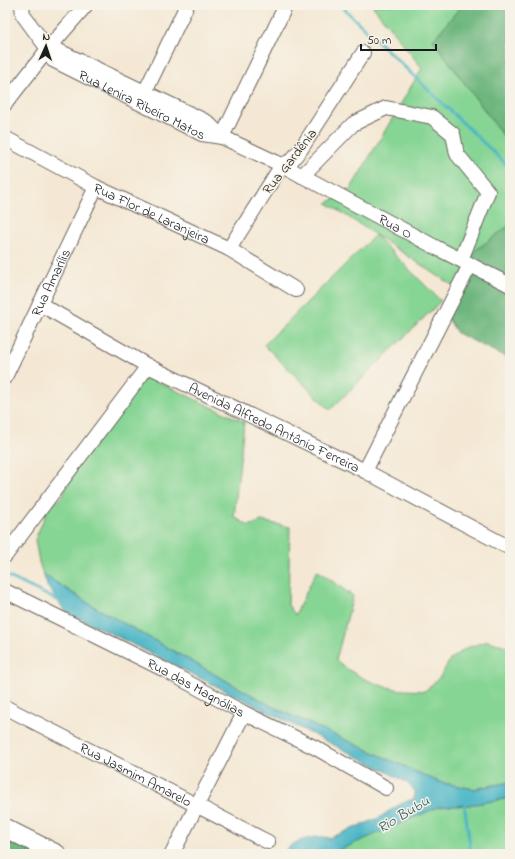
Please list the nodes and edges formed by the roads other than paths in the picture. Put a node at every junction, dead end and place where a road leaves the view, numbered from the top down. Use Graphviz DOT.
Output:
graph roads {
  1 [pos="22,5"];
  2 [pos="86,5"];
  3 [pos="187,5"];
  4 [pos="286,5"];
  5 [pos="48,49"];
  6 [pos="363,53"];
  7 [pos="145,92"];
  8 [pos="5,104"];
  9 [pos="222,137"];
  10 [pos="5,138"];
  11 [pos="282,165"];
  12 [pos="302,176"];
  13 [pos="96,187"];
  14 [pos="229,249"];
  15 [pos="465,263"];
  16 [pos="510,285"];
  17 [pos="296,290"];
  18 [pos="40,304"];
  19 [pos="148,366"];
  20 [pos="5,377"];
  21 [pos="365,471"];
  22 [pos="510,548"];
  23 [pos="5,556"];
  24 [pos="5,590"];
  25 [pos="5,707"];
  26 [pos="244,713"];
  27 [pos="386,788"];
  28 [pos="196,805"];
  29 [pos="5,828"];
  30 [pos="268,842"];
  31 [pos="57,854"];
  32 [pos="172,854"];
  1 -- 5 [label="street, Rua Lenira Ribeiro Matos"];
  2 -- 5 [label="street"];
  3 -- 7 [label="street"];
  4 -- 9 [label="street"];
  5 -- 7 [label="street, Rua Lenira Ribeiro Matos"];
  5 -- 8 [label="street"];
  5 -- 9 [label="street, Rua Lenira Ribeiro Matos"];
  6 -- 11 [label="street, Rua Gardênia"];
  7 -- 9 [label="street, Rua Lenira Ribeiro Matos"];
  9 -- 11 [label="street, Rua Lenira Ribeiro Matos"];
  10 -- 13 [label="street, Rua Flor de Laranjeira"];
  11 -- 12 [label="street, Rua O"];
  11 -- 14 [label="street, Rua Gardênia"];
  12 -- 15 [label="street, Rua O"];
  12 -- 15 [label="street"];
  13 -- 14 [label="street, Rua Flor de Laranjeira"];
  13 -- 18 [label="street, Rua Amarílis"];
  14 -- 17 [label="street, Rua Flor de Laranjeira"];
  15 -- 16 [label="street, Rua O"];
  15 -- 21 [label="street"];
  18 -- 19 [label="street, Avenida Alfredo Antônio Ferreira"];
  18 -- 20 [label="street, Rua Amarílis"];
  19 -- 21 [label="street, Avenida Alfredo Antônio Ferreira"];
  19 -- 23 [label="street"];
  21 -- 22 [label="street, Avenida Alfredo Antônio Ferreira"];
  24 -- 26 [label="street, Rua das Magnólias"];
  25 -- 28 [label="street, Rua Jasmim Amarelo"];
  26 -- 27 [label="street, Rua das Magnólias"];
  26 -- 28 [label="street"];
  28 -- 30 [label="street, Rua Jasmim Amarelo"];
  28 -- 32 [label="street"];
  29 -- 31 [label="main road"];
}
